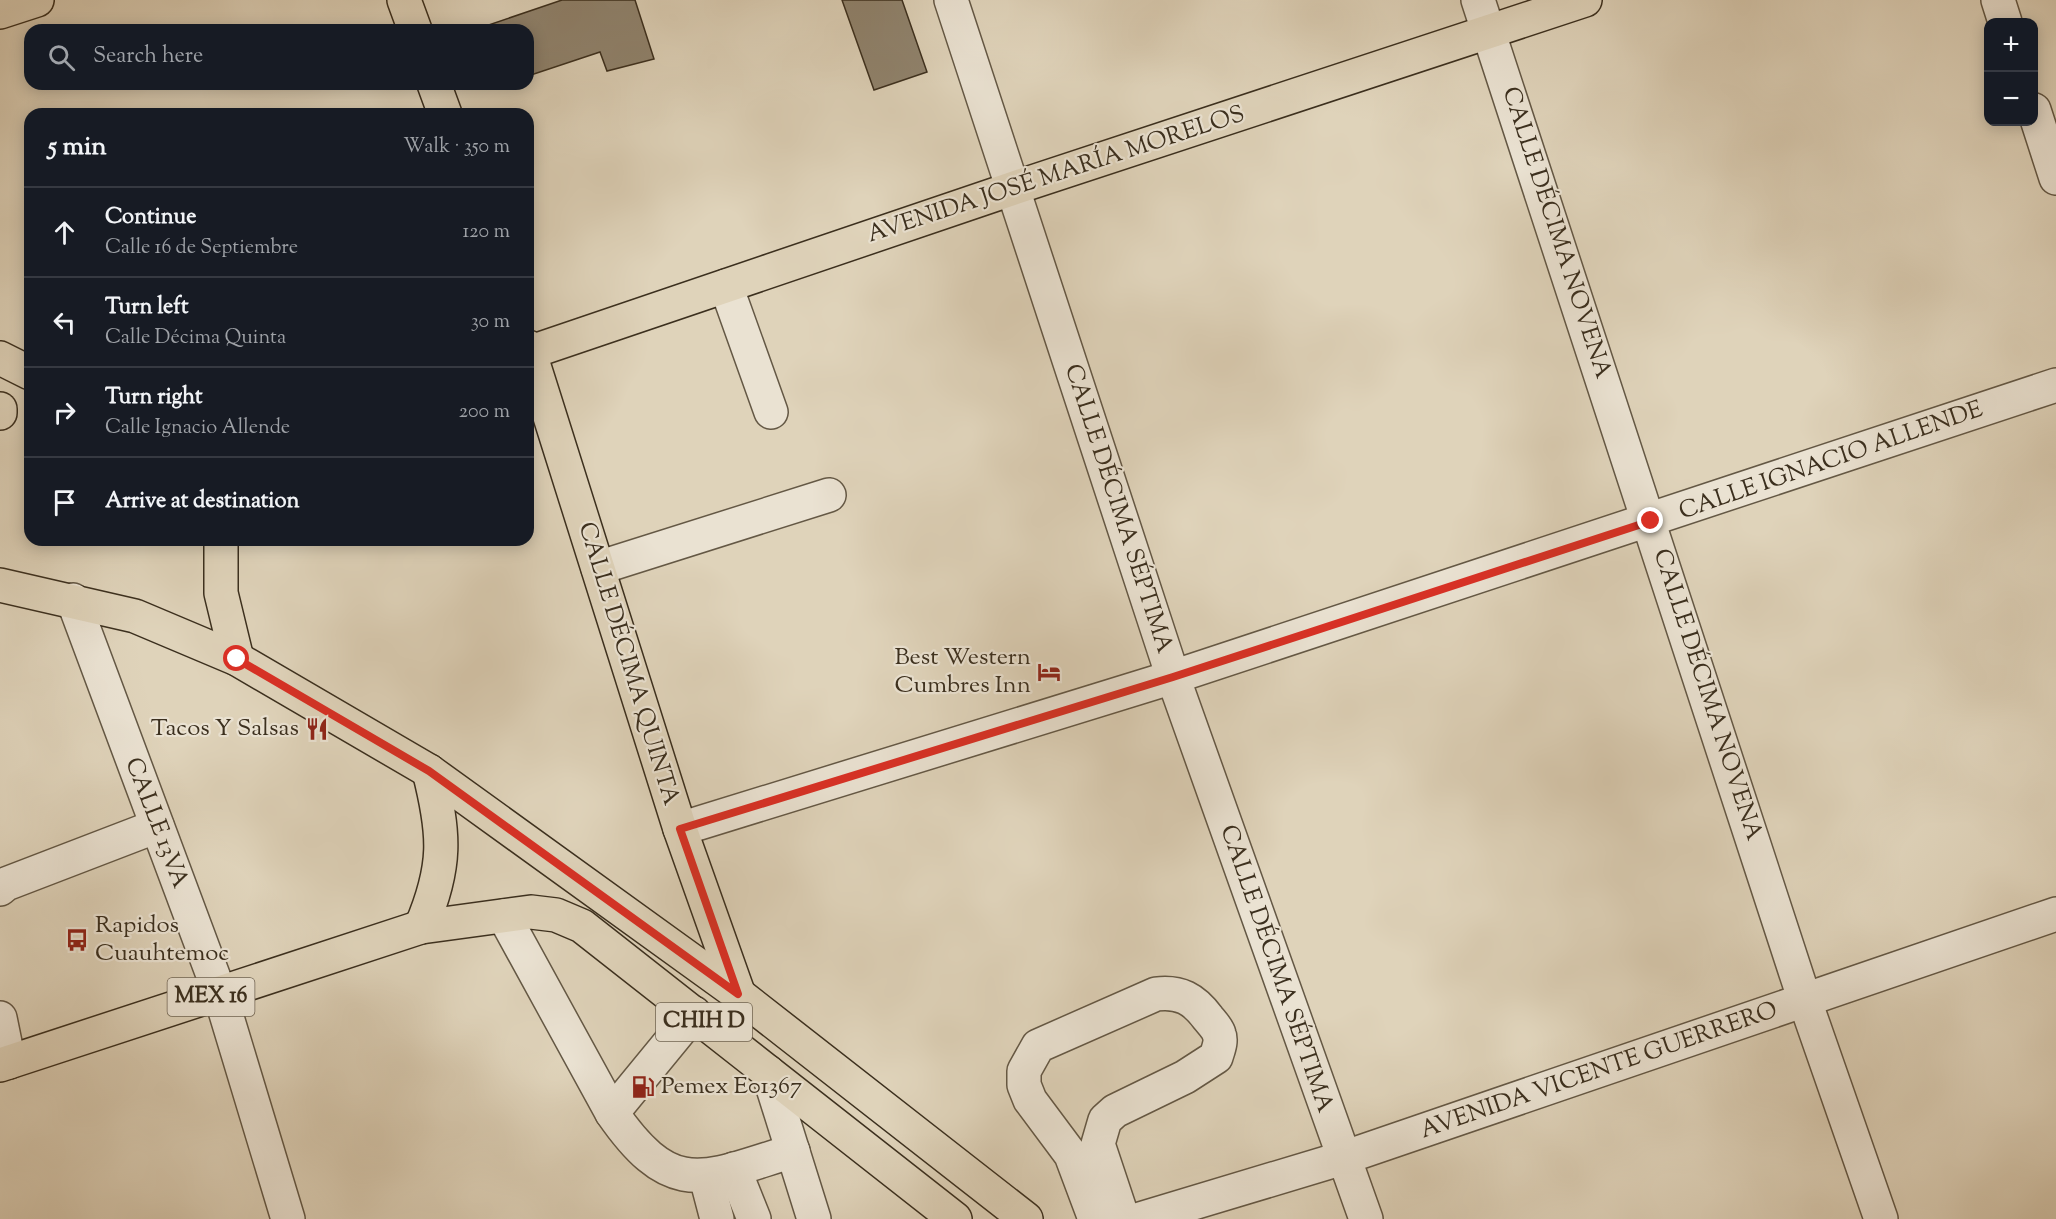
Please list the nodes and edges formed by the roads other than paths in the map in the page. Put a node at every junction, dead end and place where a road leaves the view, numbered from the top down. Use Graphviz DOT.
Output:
graph roads {
  1 [pos="37,0"];
  2 [pos="404,0"];
  3 [pos="951,0"];
  4 [pos="1478,0"];
  5 [pos="1584,0"];
  6 [pos="1998,0"];
  7 [pos="0,12"];
  8 [pos="2004,18"];
  9 [pos="413,24"];
  10 [pos="1490,32"];
  11 [pos="436,90"];
  12 [pos="443,108"];
  13 [pos="2038,122"];
  14 [pos="2056,178"];
  15 [pos="1014,188"];
  16 [pos="726,286"];
  17 [pos="534,349"];
  18 [pos="0,358"];
  19 [pos="534,367"];
  20 [pos="24,369"];
  21 [pos="2056,385"];
  22 [pos="771,412"];
  23 [pos="829,495"];
  24 [pos="1651,521"];
  25 [pos="221,546"];
  26 [pos="598,568"];
  27 [pos="0,585"];
  28 [pos="72,600"];
  29 [pos="237,659"];
  30 [pos="1173,677"];
  31 [pos="429,771"];
  32 [pos="157,826"];
  33 [pos="680,829"];
  34 [pos="0,889"];
  35 [pos="2056,914"];
  36 [pos="504,916"];
  37 [pos="421,927"];
  38 [pos="220,994"];
  39 [pos="738,994"];
  40 [pos="1805,1001"];
  41 [pos="694,1013"];
  42 [pos="0,1018"];
  43 [pos="5,1064"];
  44 [pos="768,1072"];
  45 [pos="612,1113"];
  46 [pos="1084,1149"];
  47 [pos="793,1151"];
  48 [pos="1343,1158"];
  49 [pos="720,1173"];
  50 [pos="288,1219"];
  51 [pos="717,1219"];
  52 [pos="754,1219"];
  53 [pos="814,1219"];
  54 [pos="955,1219"];
  55 [pos="1026,1219"];
  56 [pos="1095,1219"];
  57 [pos="1123,1219"];
  58 [pos="1140,1219"];
  59 [pos="1366,1219"];
  60 [pos="1881,1219"];
  1 -- 7 [label="main road"];
  2 -- 9 [label="main road"];
  3 -- 15 [label="street, CALLE DÉCIMA SÉPTIMA"];
  4 -- 10 [label="street, CALLE DÉCIMA NOVENA"];
  5 -- 10 [label="main road, AVENIDA JOSÉ MARÍA MORELOS"];
  6 -- 8 [label="street"];
  10 -- 15 [label="main road, AVENIDA JOSÉ MARÍA MORELOS"];
  10 -- 24 [label="street, CALLE DÉCIMA NOVENA"];
  11 -- 12 [label="main road"];
  13 -- 14 [label="street"];
  15 -- 16 [label="main road, AVENIDA JOSÉ MARÍA MORELOS"];
  15 -- 30 [label="street, CALLE DÉCIMA SÉPTIMA"];
  16 -- 17 [label="main road, AVENIDA JOSÉ MARÍA MORELOS"];
  16 -- 22 [label="street"];
  18 -- 20 [label="main road"];
  19 -- 26 [label="main road, CALLE DÉCIMA QUINTA"];
  21 -- 24 [label="street, CALLE IGNACIO ALLENDE"];
  23 -- 26 [label="street"];
  24 -- 30 [label="street, CALLE IGNACIO ALLENDE"];
  24 -- 40 [label="street, CALLE DÉCIMA NOVENA"];
  25 -- 29 [label="main road"];
  26 -- 33 [label="main road, CALLE DÉCIMA QUINTA"];
  27 -- 28 [label="main road"];
  28 -- 29 [label="main road"];
  28 -- 32 [label="street, CALLE 13VA"];
  29 -- 31 [label="main road, CHIH D"];
  30 -- 33 [label="street, CALLE IGNACIO ALLENDE"];
  30 -- 48 [label="street, CALLE DÉCIMA SÉPTIMA"];
  31 -- 37 [label="main road"];
  31 -- 39 [label="main road, CHIH D"];
  32 -- 34 [label="street"];
  32 -- 38 [label="street, CALLE 13VA"];
  33 -- 39 [label="main road, CALLE DÉCIMA QUINTA"];
  35 -- 40 [label="street, AVENIDA VICENTE GUERRERO"];
  36 -- 37 [label="main road, CHIH D"];
  36 -- 41 [label="main road, CHIH D"];
  36 -- 45 [label="street"];
  37 -- 38 [label="main road, MEX 16"];
  38 -- 43 [label="main road, MEX 16"];
  38 -- 50 [label="street, CALLE 13VA"];
  39 -- 44 [label="main road, CALLE DÉCIMA QUINTA"];
  39 -- 55 [label="main road, CHIH D"];
  40 -- 48 [label="street, AVENIDA VICENTE GUERRERO"];
  40 -- 60 [label="street, CALLE DÉCIMA NOVENA"];
  41 -- 44 [label="main road, CHIH D"];
  41 -- 45 [label="street"];
  42 -- 43 [label="street"];
  44 -- 47 [label="street, CALLE DÉCIMA QUINTA"];
  44 -- 54 [label="main road, CHIH D"];
  45 -- 49 [label="street"];
  46 -- 46 [label="street"];
  46 -- 56 [label="street"];
  46 -- 57 [label="street"];
  47 -- 49 [label="street"];
  47 -- 53 [label="street, CALLE DÉCIMA QUINTA"];
  48 -- 58 [label="street, AVENIDA VICENTE GUERRERO"];
  48 -- 59 [label="street, CALLE DÉCIMA SÉPTIMA"];
  49 -- 51 [label="street"];
  49 -- 52 [label="street"];
}
